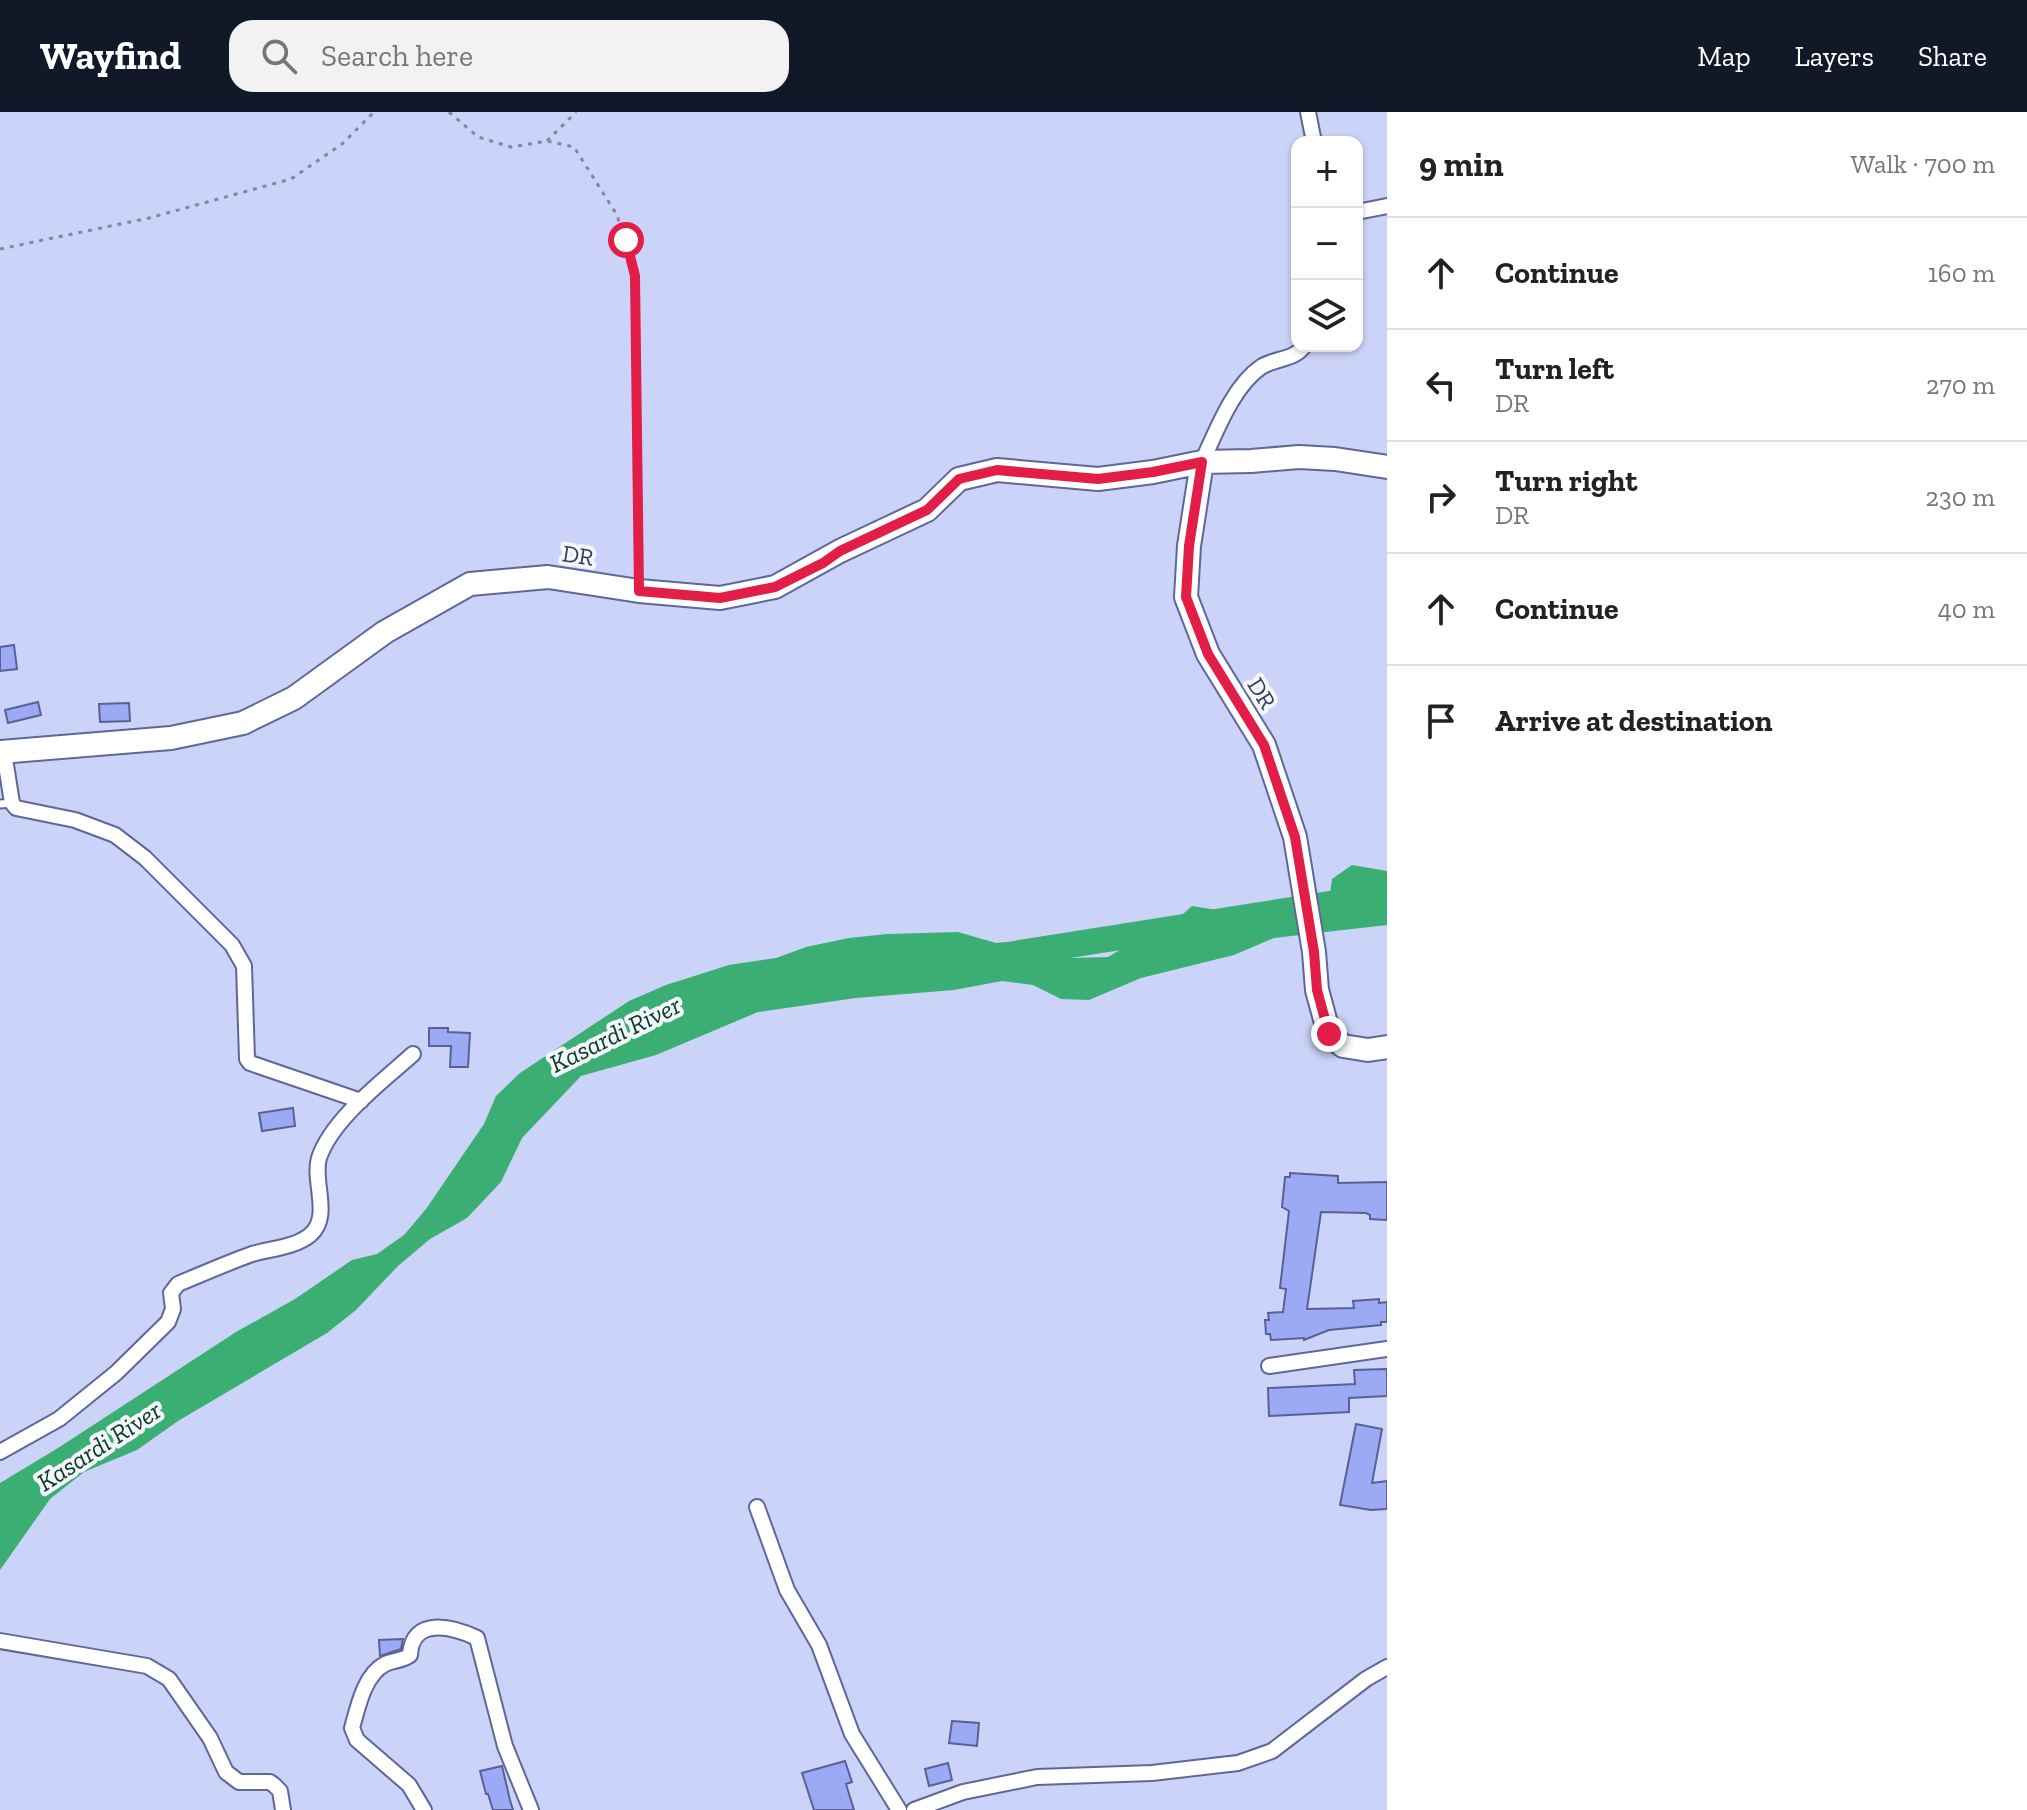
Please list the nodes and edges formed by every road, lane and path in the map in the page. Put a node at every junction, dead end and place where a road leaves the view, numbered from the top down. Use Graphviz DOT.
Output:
graph roads {
  1 [pos="374,112"];
  2 [pos="449,112"];
  3 [pos="576,112"];
  4 [pos="1308,112"];
  5 [pos="1313,136"];
  6 [pos="547,141"];
  7 [pos="1387,206"];
  8 [pos="1363,211"];
  9 [pos="0,249"];
  10 [pos="1301,352"];
  11 [pos="1202,462"];
  12 [pos="1387,467"];
  13 [pos="639,591"];
  14 [pos="2,752"];
  15 [pos="6,803"];
  16 [pos="1387,1047"];
  17 [pos="413,1054"];
  18 [pos="361,1101"];
  19 [pos="1387,1349"];
  20 [pos="1269,1366"];
  21 [pos="0,1452"];
  22 [pos="757,1507"];
  23 [pos="0,1641"];
  24 [pos="1387,1667"];
  25 [pos="283,1810"];
  26 [pos="424,1810"];
  27 [pos="531,1810"];
  28 [pos="899,1810"];
  29 [pos="914,1810"];
  1 -- 9 [label="path"];
  2 -- 6 [label="path"];
  3 -- 6 [label="path"];
  4 -- 5 [label="street"];
  6 -- 13 [label="path"];
  7 -- 8 [label="street"];
  10 -- 11 [label="street"];
  11 -- 12 [label="main road, DR"];
  11 -- 13 [label="main road, DR"];
  11 -- 16 [label="main road, DR"];
  13 -- 14 [label="main road, DR"];
  14 -- 15 [label="street"];
  15 -- 18 [label="street"];
  17 -- 18 [label="street"];
  18 -- 21 [label="street"];
  19 -- 20 [label="street"];
  22 -- 28 [label="street"];
  23 -- 25 [label="street"];
  24 -- 29 [label="street"];
  26 -- 27 [label="street"];
}
